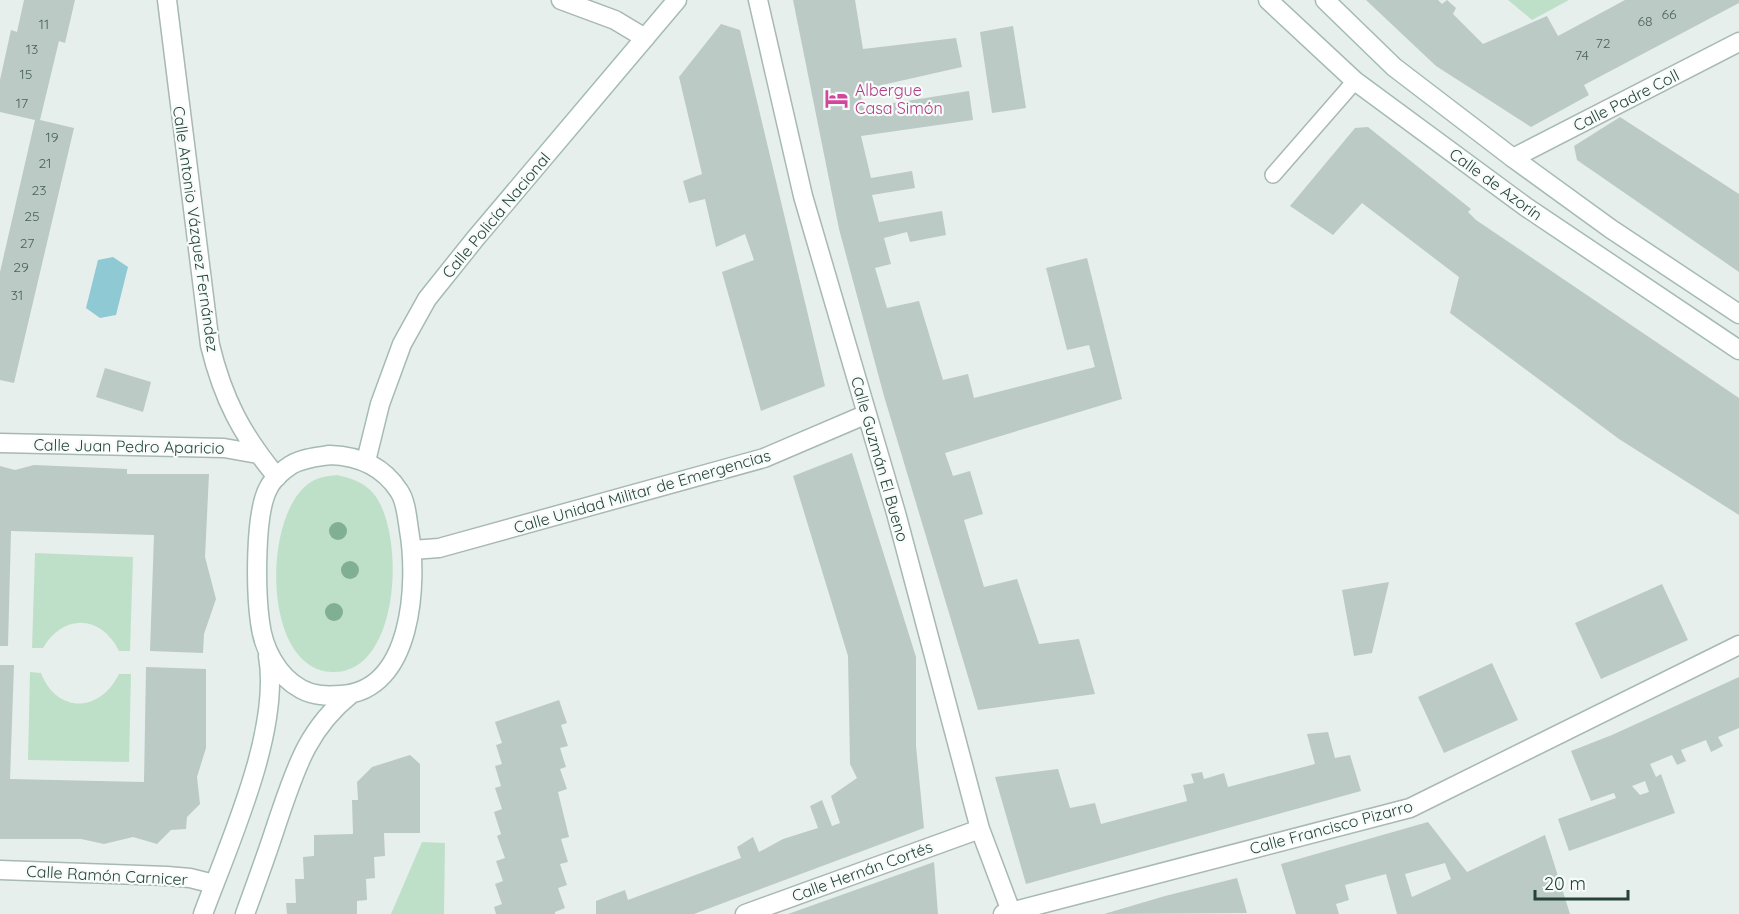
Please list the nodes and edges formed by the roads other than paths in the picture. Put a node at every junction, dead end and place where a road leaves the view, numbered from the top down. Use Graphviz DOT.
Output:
graph roads {
  1 [pos="167,0"];
  2 [pos="561,0"];
  3 [pos="677,0"];
  4 [pos="758,0"];
  5 [pos="1268,0"];
  6 [pos="1325,0"];
  7 [pos="645,38"];
  8 [pos="1739,42"];
  9 [pos="1355,81"];
  10 [pos="1513,158"];
  11 [pos="1273,175"];
  12 [pos="1739,314"];
  13 [pos="1739,350"];
  14 [pos="867,414"];
  15 [pos="0,443"];
  16 [pos="258,454"];
  17 [pos="366,460"];
  18 [pos="277,477"];
  19 [pos="411,550"];
  20 [pos="1739,645"];
  21 [pos="267,652"];
  22 [pos="351,694"];
  23 [pos="980,829"];
  24 [pos="0,870"];
  25 [pos="214,884"];
  26 [pos="1009,913"];
  27 [pos="203,914"];
  28 [pos="244,914"];
  29 [pos="745,914"];
  1 -- 16 [label="street, Calle Antonio Vázquez Fernández"];
  2 -- 7 [label="street"];
  3 -- 7 [label="street, Calle Policía Nacional"];
  4 -- 14 [label="street, Calle Guzmán El Bueno"];
  5 -- 9 [label="street, Calle de Azorín"];
  6 -- 10 [label="street, Calle de Azorín"];
  7 -- 17 [label="street, Calle Policía Nacional"];
  8 -- 10 [label="street, Calle Padre Coll"];
  9 -- 11 [label="lane"];
  9 -- 13 [label="street, Calle de Azorín"];
  10 -- 12 [label="street, Calle de Azorín"];
  14 -- 19 [label="street, Calle Unidad Militar de Emergencias"];
  14 -- 23 [label="street, Calle Guzmán El Bueno"];
  15 -- 16 [label="street, Calle Juan Pedro Aparicio"];
  16 -- 18 [label="street, Calle Antonio Vázquez Fernández"];
  17 -- 18 [label="street"];
  17 -- 19 [label="street"];
  18 -- 21 [label="street"];
  19 -- 22 [label="street"];
  20 -- 26 [label="street, Calle Francisco Pizarro"];
  21 -- 22 [label="street"];
  21 -- 25 [label="street"];
  22 -- 28 [label="street"];
  23 -- 26 [label="street, Calle Guzmán El Bueno"];
  23 -- 29 [label="street, Calle Hernán Cortés"];
  24 -- 25 [label="street, Calle Ramón Carnicer"];
  25 -- 27 [label="street"];
}
